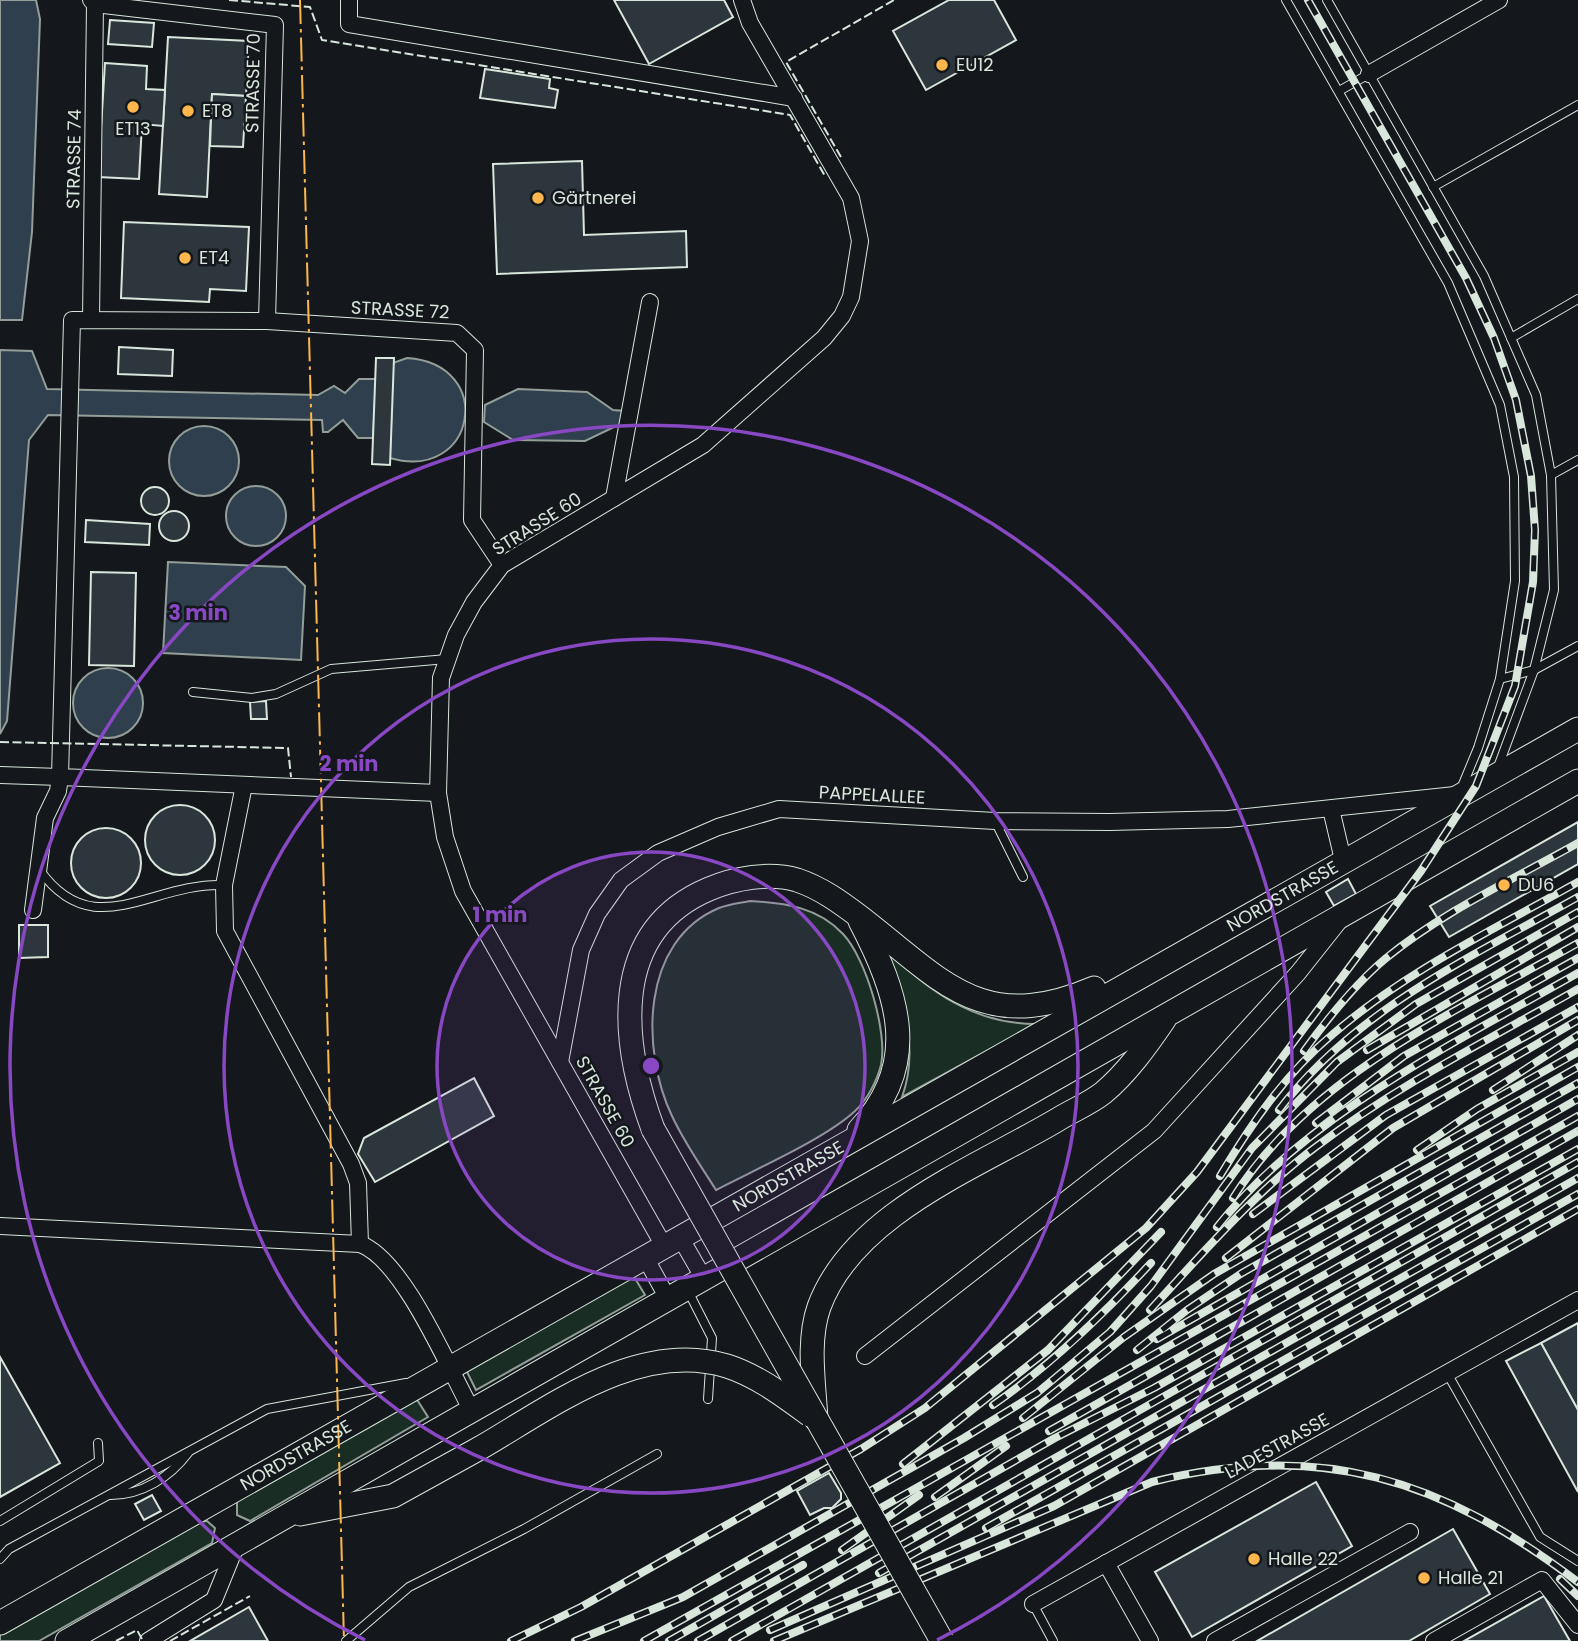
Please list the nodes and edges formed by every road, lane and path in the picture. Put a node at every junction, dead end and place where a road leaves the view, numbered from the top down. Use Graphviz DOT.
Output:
graph roads {
  1 [pos="349,0"];
  2 [pos="742,0"];
  3 [pos="1286,0"];
  4 [pos="1327,0"];
  5 [pos="1499,0"];
  6 [pos="93,2"];
  7 [pos="1369,74"];
  8 [pos="1339,91"];
  9 [pos="794,98"];
  10 [pos="1578,105"];
  11 [pos="1433,187"];
  12 [pos="1578,299"];
  13 [pos="650,302"];
  14 [pos="91,320"];
  15 [pos="267,321"];
  16 [pos="1511,338"];
  17 [pos="1578,460"];
  18 [pos="1551,475"];
  19 [pos="614,498"];
  20 [pos="502,565"];
  21 [pos="1578,646"];
  22 [pos="447,659"];
  23 [pos="1534,670"];
  24 [pos="1500,679"];
  25 [pos="193,692"];
  26 [pos="1578,729"];
  27 [pos="0,775"];
  28 [pos="1494,776"];
  29 [pos="60,777"];
  30 [pos="1578,781"];
  31 [pos="244,785"];
  32 [pos="438,793"];
  33 [pos="1458,795"];
  34 [pos="1331,809"];
  35 [pos="995,821"];
  36 [pos="1343,860"];
  37 [pos="38,867"];
  38 [pos="1023,877"];
  39 [pos="224,885"];
  40 [pos="33,911"];
  41 [pos="1346,913"];
  42 [pos="857,915"];
  43 [pos="1182,951"];
  44 [pos="1169,1013"];
  45 [pos="560,1062"];
  46 [pos="846,1144"];
  47 [pos="0,1226"];
  48 [pos="360,1244"];
  49 [pos="663,1247"];
  50 [pos="685,1287"];
  51 [pos="1578,1300"];
  52 [pos="865,1356"];
  53 [pos="1447,1373"];
  54 [pos="439,1374"];
  55 [pos="708,1399"];
  56 [pos="471,1409"];
  57 [pos="816,1419"];
  58 [pos="97,1443"];
  59 [pos="657,1454"];
  60 [pos="280,1517"];
  61 [pos="0,1521"];
  62 [pos="1410,1532"];
  63 [pos="238,1541"];
  64 [pos="0,1559"];
  65 [pos="1578,1561"];
  66 [pos="1106,1563"];
  67 [pos="1032,1604"];
  68 [pos="0,1623"];
  69 [pos="1578,1625"];
  70 [pos="67,1641"];
  71 [pos="148,1641"];
  72 [pos="346,1641"];
  73 [pos="942,1641"];
  74 [pos="1053,1641"];
  75 [pos="1150,1641"];
  76 [pos="1215,1641"];
  77 [pos="1434,1641"];
  1 -- 9 [label="street"];
  2 -- 9 [label="street, STRASSE 60"];
  3 -- 8 [label="lane"];
  4 -- 7 [label="lane"];
  5 -- 7 [label="street"];
  6 -- 14 [label="street, STRASSE 74"];
  6 -- 15 [label="street, STRASSE 70"];
  7 -- 8 [label="lane"];
  7 -- 11 [label="lane"];
  8 -- 24 [label="lane"];
  9 -- 19 [label="street, STRASSE 60"];
  10 -- 11 [label="lane"];
  11 -- 16 [label="lane"];
  12 -- 16 [label="lane"];
  13 -- 19 [label="street"];
  14 -- 15 [label="street, STRASSE 72"];
  14 -- 29 [label="street"];
  15 -- 20 [label="street, STRASSE 72"];
  16 -- 18 [label="lane"];
  17 -- 18 [label="lane"];
  18 -- 23 [label="lane"];
  19 -- 20 [label="street, STRASSE 60"];
  20 -- 22 [label="street, STRASSE 60"];
  21 -- 23 [label="lane"];
  22 -- 25 [label="lane"];
  22 -- 32 [label="street, STRASSE 60"];
  23 -- 24 [label="lane"];
  23 -- 28 [label="lane"];
  24 -- 33 [label="lane"];
  26 -- 28 [label="street, NORDSTRASSE"];
  27 -- 29 [label="street"];
  28 -- 33 [label="street, NORDSTRASSE"];
  29 -- 31 [label="street"];
  29 -- 37 [label="street"];
  30 -- 41 [label="street"];
  31 -- 32 [label="street"];
  31 -- 39 [label="street"];
  32 -- 45 [label="street, STRASSE 60"];
  33 -- 34 [label="street, PAPPELALLEE"];
  33 -- 36 [label="street, NORDSTRASSE"];
  34 -- 35 [label="street, PAPPELALLEE"];
  34 -- 36 [label="street"];
  35 -- 38 [label="lane"];
  35 -- 45 [label="street, PAPPELALLEE"];
  36 -- 43 [label="street, NORDSTRASSE"];
  37 -- 39 [label="lane"];
  37 -- 40 [label="street"];
  39 -- 48 [label="street"];
  41 -- 44 [label="street"];
  41 -- 52 [label="street"];
  42 -- 43 [label="street"];
  42 -- 46 [label="street"];
  42 -- 57 [label="street, bridge"];
  43 -- 46 [label="street, NORDSTRASSE"];
  44 -- 50 [label="street"];
  44 -- 57 [label="street"];
  45 -- 49 [label="street, STRASSE 60"];
  46 -- 49 [label="street, NORDSTRASSE"];
  47 -- 48 [label="street"];
  48 -- 54 [label="street"];
  49 -- 50 [label="street"];
  49 -- 50 [label="street"];
  49 -- 54 [label="street, NORDSTRASSE"];
  50 -- 55 [label="lane"];
  50 -- 56 [label="street"];
  51 -- 53 [label="street, LADESTRASSE"];
  53 -- 65 [label="lane"];
  53 -- 66 [label="street, LADESTRASSE"];
  54 -- 56 [label="street"];
  54 -- 64 [label="lane"];
  54 -- 68 [label="street, NORDSTRASSE"];
  56 -- 60 [label="street"];
  57 -- 60 [label="street, bridge"];
  57 -- 73 [label="street, bridge"];
  58 -- 61 [label="lane"];
  59 -- 72 [label="lane"];
  60 -- 63 [label="street"];
  62 -- 76 [label="street"];
  63 -- 70 [label="street"];
  63 -- 71 [label="street"];
  66 -- 67 [label="street, LADESTRASSE"];
  66 -- 75 [label="street"];
  67 -- 74 [label="lane, LADESTRASSE"];
  69 -- 77 [label="street"];
}
